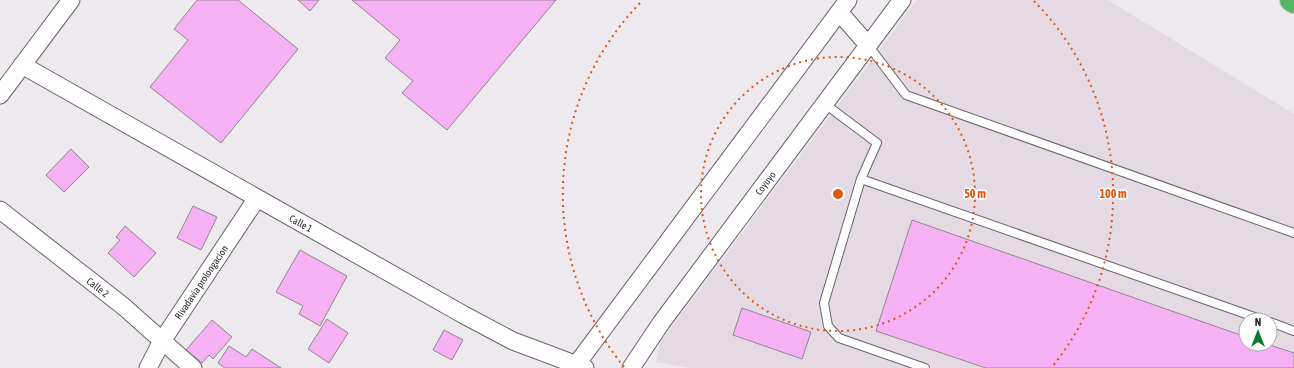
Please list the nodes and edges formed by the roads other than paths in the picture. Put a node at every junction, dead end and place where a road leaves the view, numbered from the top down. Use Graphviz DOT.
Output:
graph roads {
  1 [pos="71,0"];
  2 [pos="902,0"];
  3 [pos="1291,0"];
  4 [pos="1294,2"];
  5 [pos="844,6"];
  6 [pos="868,45"];
  7 [pos="22,65"];
  8 [pos="0,95"];
  9 [pos="825,104"];
  10 [pos="861,179"];
  11 [pos="257,198"];
  12 [pos="0,210"];
  13 [pos="1294,233"];
  14 [pos="1240,312"];
  15 [pos="1278,325"];
  16 [pos="1294,331"];
  17 [pos="162,341"];
  18 [pos="581,367"];
  19 [pos="148,368"];
  20 [pos="193,368"];
  21 [pos="630,368"];
  22 [pos="925,368"];
  1 -- 7 [label="street"];
  2 -- 6 [label="street, Coyuyo"];
  3 -- 4 [label="highway"];
  5 -- 6 [label="street"];
  5 -- 18 [label="street"];
  6 -- 9 [label="street, Coyuyo"];
  6 -- 13 [label="lane"];
  7 -- 8 [label="street"];
  7 -- 11 [label="street, Calle 1"];
  9 -- 10 [label="lane"];
  9 -- 21 [label="street, Coyuyo"];
  10 -- 14 [label="lane"];
  10 -- 22 [label="lane"];
  11 -- 17 [label="street, Rivadavia prolongacion"];
  11 -- 18 [label="street, Calle 1"];
  12 -- 17 [label="street, Calle 2"];
  15 -- 16 [label="lane"];
  17 -- 19 [label="street, Rivadavia prolongacion"];
  17 -- 20 [label="street, Calle 2"];
}
